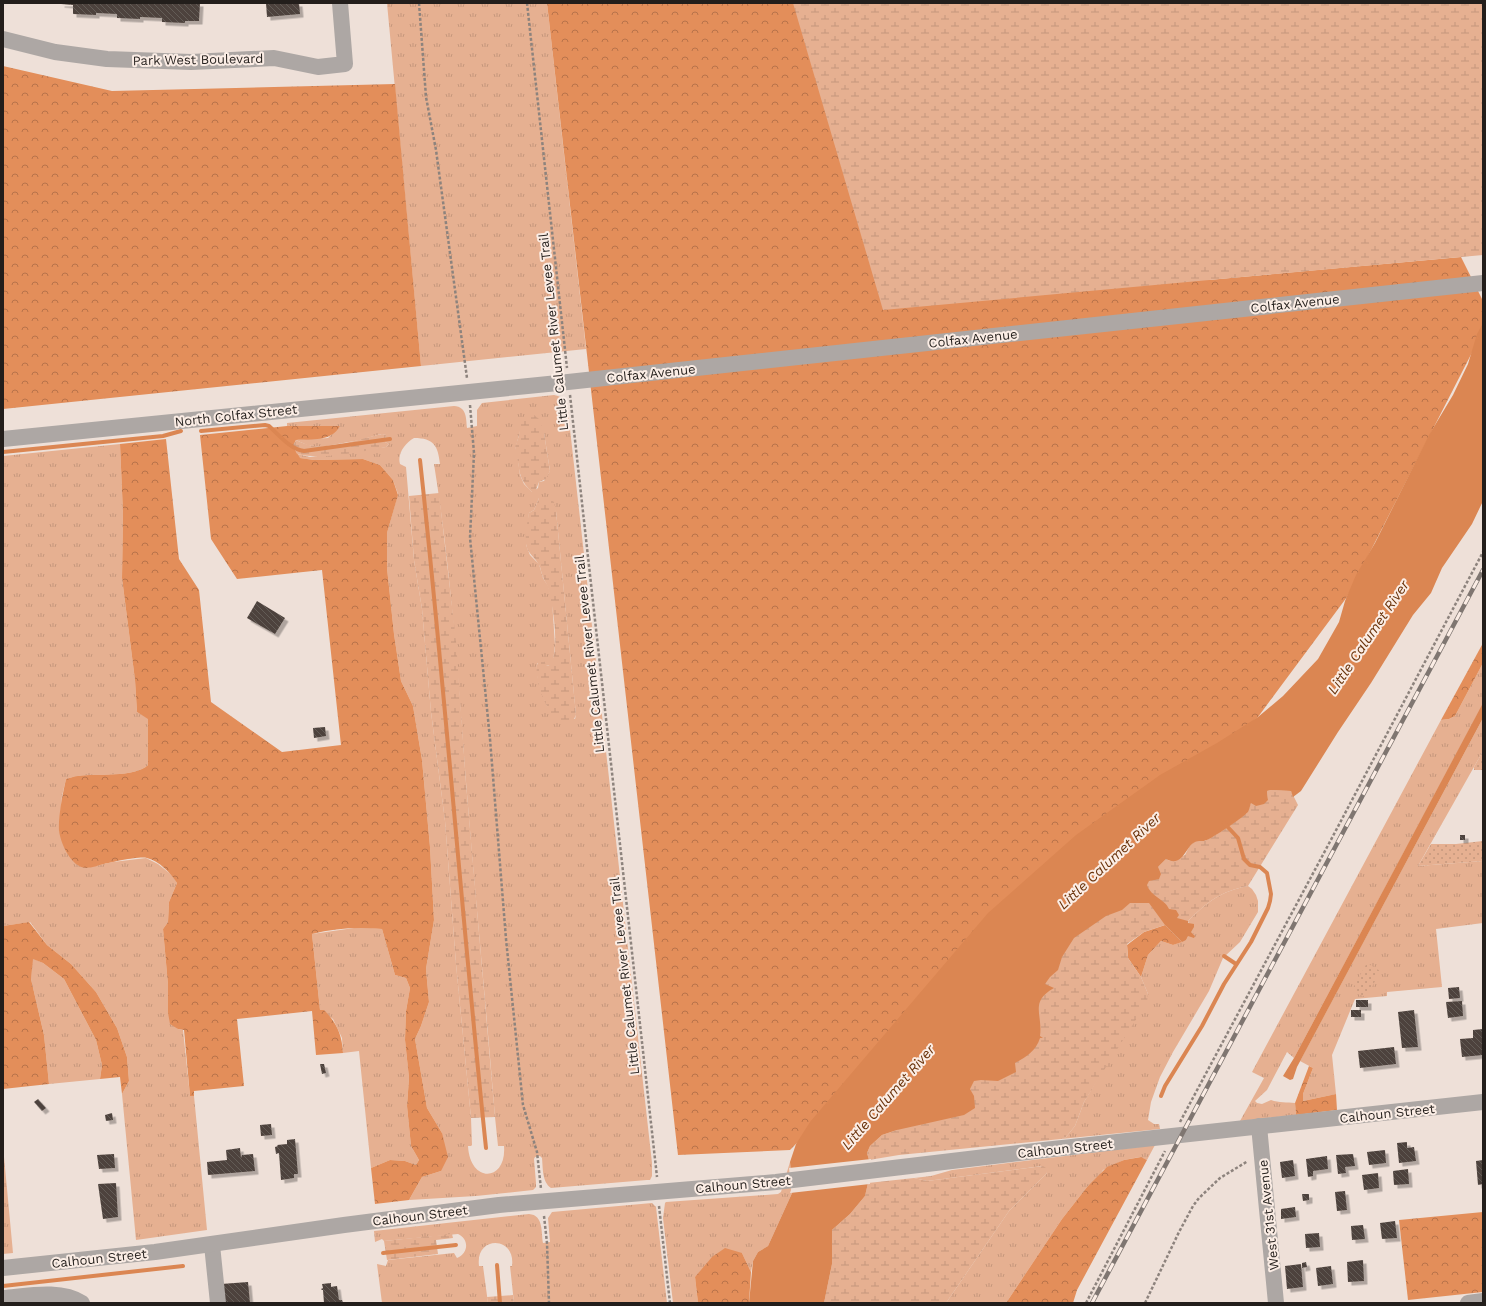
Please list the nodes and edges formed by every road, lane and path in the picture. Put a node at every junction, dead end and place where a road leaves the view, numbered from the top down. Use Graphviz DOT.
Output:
graph roads {
  1 [pos="340,3"];
  2 [pos="420,3"];
  3 [pos="527,3"];
  4 [pos="3,39"];
  5 [pos="1480,283"];
  6 [pos="568,382"];
  7 [pos="469,392"];
  8 [pos="3,439"];
  9 [pos="1483,552"];
  10 [pos="1483,1102"];
  11 [pos="1259,1126"];
  12 [pos="1172,1136"];
  13 [pos="1262,1155"];
  14 [pos="538,1157"];
  15 [pos="658,1191"];
  16 [pos="546,1243"];
  17 [pos="212,1245"];
  18 [pos="3,1268"];
  19 [pos="3,1298"];
  20 [pos="1483,1301"];
  21 [pos="82,1303"];
  22 [pos="218,1303"];
  23 [pos="549,1303"];
  24 [pos="670,1303"];
  25 [pos="1086,1303"];
  26 [pos="1145,1303"];
  27 [pos="1276,1303"];
  28 [pos="1468,1303"];
  1 -- 4 [label="street, Park West Boulevard"];
  2 -- 7 [label="path"];
  3 -- 6 [label="path, Little Calumet River Levee Trail"];
  5 -- 6 [label="street, Colfax Avenue"];
  6 -- 7 [label="street, Colfax Avenue"];
  6 -- 15 [label="path, Little Calumet River Levee Trail"];
  7 -- 8 [label="street, North Colfax Street"];
  7 -- 14 [label="path"];
  9 -- 12 [label="path"];
  10 -- 11 [label="street, Calhoun Street"];
  11 -- 12 [label="street, Calhoun Street"];
  11 -- 13 [label="street, West 31st Avenue"];
  12 -- 15 [label="street, Calhoun Street"];
  12 -- 25 [label="path"];
  13 -- 26 [label="path"];
  13 -- 27 [label="street, West 31st Avenue"];
  15 -- 17 [label="street, Calhoun Street"];
  15 -- 24 [label="path, Little Calumet River Levee Trail"];
  16 -- 23 [label="path"];
  17 -- 18 [label="street, Calhoun Street"];
  17 -- 22 [label="street"];
  19 -- 21 [label="street"];
  20 -- 28 [label="street"];
}
